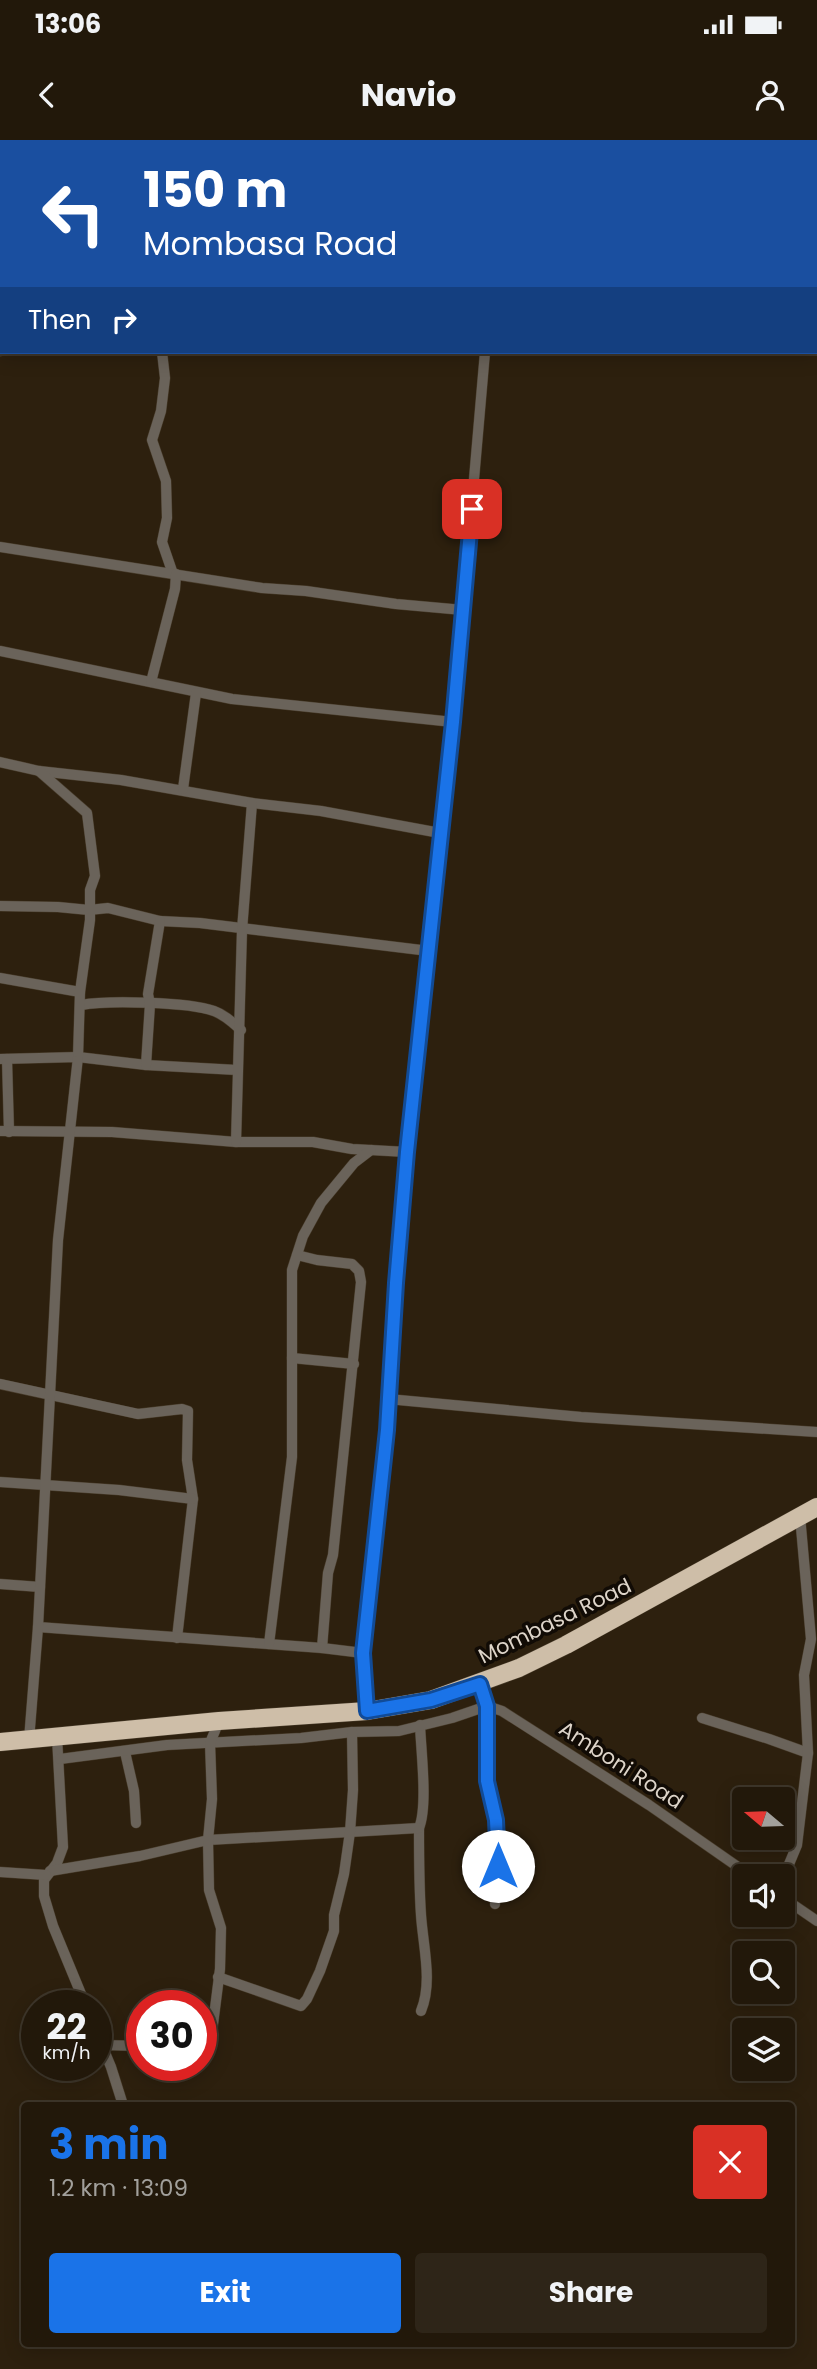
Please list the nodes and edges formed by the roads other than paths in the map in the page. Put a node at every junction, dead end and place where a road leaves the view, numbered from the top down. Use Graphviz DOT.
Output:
graph roads {
  1 [pos="162,354"];
  2 [pos="485,354"];
  3 [pos="0,547"];
  4 [pos="174,574"];
  5 [pos="463,610"];
  6 [pos="0,651"];
  7 [pos="151,682"];
  8 [pos="196,693"];
  9 [pos="453,722"];
  10 [pos="0,762"];
  11 [pos="39,771"];
  12 [pos="183,789"];
  13 [pos="252,803"];
  14 [pos="440,833"];
  15 [pos="0,906"];
  16 [pos="89,910"];
  17 [pos="160,920"];
  18 [pos="242,930"];
  19 [pos="429,951"];
  20 [pos="0,978"];
  21 [pos="80,992"];
  22 [pos="81,1004"];
  23 [pos="150,1004"];
  24 [pos="241,1030"];
  25 [pos="78,1057"];
  26 [pos="4,1059"];
  27 [pos="146,1065"];
  28 [pos="237,1070"];
  29 [pos="5,1131"];
  30 [pos="70,1132"];
  31 [pos="236,1142"];
  32 [pos="371,1150"];
  33 [pos="407,1152"];
  34 [pos="297,1255"];
  35 [pos="292,1358"];
  36 [pos="354,1364"];
  37 [pos="0,1384"];
  38 [pos="50,1395"];
  39 [pos="388,1399"];
  40 [pos="817,1432"];
  41 [pos="0,1482"];
  42 [pos="45,1486"];
  43 [pos="193,1499"];
  44 [pos="817,1507"];
  45 [pos="800,1516"];
  46 [pos="0,1584"];
  47 [pos="40,1587"];
  48 [pos="37,1627"];
  49 [pos="177,1638"];
  50 [pos="813,1642"];
  51 [pos="269,1644"];
  52 [pos="322,1647"];
  53 [pos="363,1653"];
  54 [pos="480,1684"];
  55 [pos="487,1706"];
  56 [pos="367,1711"];
  57 [pos="702,1718"];
  58 [pos="219,1721"];
  59 [pos="420,1725"];
  60 [pos="352,1732"];
  61 [pos="57,1738"];
  62 [pos="29,1740"];
  63 [pos="1,1743"];
  64 [pos="211,1743"];
  65 [pos="125,1752"];
  66 [pos="808,1754"];
  67 [pos="60,1759"];
  68 [pos="136,1824"];
  69 [pos="419,1828"];
  70 [pos="349,1832"];
  71 [pos="208,1840"];
  72 [pos="734,1864"];
  73 [pos="789,1864"];
  74 [pos="0,1872"];
  75 [pos="48,1873"];
  76 [pos="495,1904"];
  77 [pos="795,1906"];
  78 [pos="817,1920"];
  79 [pos="218,1977"];
  80 [pos="80,1990"];
  81 [pos="217,1998"];
  82 [pos="421,2011"];
  83 [pos="112,2074"];
  84 [pos="122,2102"];
  1 -- 4 [label="street"];
  2 -- 5 [label="street"];
  3 -- 4 [label="street"];
  4 -- 5 [label="street"];
  4 -- 7 [label="street"];
  5 -- 9 [label="street"];
  6 -- 7 [label="street"];
  7 -- 8 [label="street"];
  8 -- 9 [label="street"];
  8 -- 12 [label="street"];
  9 -- 14 [label="street"];
  10 -- 11 [label="street"];
  11 -- 12 [label="street"];
  11 -- 16 [label="street"];
  12 -- 13 [label="street"];
  13 -- 14 [label="street"];
  13 -- 18 [label="street"];
  14 -- 19 [label="street"];
  15 -- 16 [label="street"];
  16 -- 17 [label="street"];
  16 -- 21 [label="street"];
  17 -- 18 [label="street"];
  17 -- 23 [label="street"];
  18 -- 19 [label="street"];
  18 -- 24 [label="street"];
  19 -- 33 [label="street"];
  20 -- 21 [label="street"];
  21 -- 22 [label="street"];
  22 -- 23 [label="street"];
  22 -- 25 [label="street"];
  23 -- 24 [label="street"];
  23 -- 27 [label="street"];
  24 -- 28 [label="street"];
  25 -- 26 [label="street"];
  25 -- 27 [label="street"];
  25 -- 30 [label="street"];
  26 -- 29 [label="street"];
  27 -- 28 [label="street"];
  28 -- 31 [label="street"];
  29 -- 30 [label="street"];
  30 -- 31 [label="street"];
  30 -- 38 [label="street"];
  31 -- 32 [label="street"];
  32 -- 33 [label="street"];
  32 -- 34 [label="street"];
  33 -- 39 [label="street"];
  34 -- 35 [label="street"];
  34 -- 36 [label="street"];
  35 -- 36 [label="street"];
  35 -- 51 [label="street"];
  36 -- 52 [label="street"];
  37 -- 38 [label="street"];
  38 -- 42 [label="street"];
  38 -- 43 [label="street"];
  39 -- 40 [label="street"];
  39 -- 53 [label="street"];
  41 -- 42 [label="street"];
  42 -- 43 [label="street"];
  42 -- 47 [label="street"];
  43 -- 49 [label="street"];
  44 -- 45 [label="highway, Mombasa Road"];
  45 -- 50 [label="street"];
  45 -- 54 [label="highway, Mombasa Road"];
  46 -- 47 [label="street"];
  47 -- 48 [label="street"];
  48 -- 49 [label="street"];
  48 -- 62 [label="street"];
  49 -- 51 [label="street"];
  50 -- 66 [label="street"];
  51 -- 52 [label="street"];
  52 -- 53 [label="street"];
  53 -- 56 [label="street"];
  54 -- 55 [label="street"];
  54 -- 56 [label="highway, Mombasa Road"];
  55 -- 59 [label="street"];
  55 -- 72 [label="street, Amboni Road"];
  55 -- 76 [label="street"];
  56 -- 58 [label="highway, Mombasa Road"];
  57 -- 66 [label="street"];
  58 -- 61 [label="highway, Mombasa Road"];
  58 -- 64 [label="street"];
  59 -- 60 [label="street"];
  59 -- 69 [label="street"];
  60 -- 64 [label="street"];
  60 -- 70 [label="street"];
  61 -- 62 [label="highway, Mombasa Road"];
  61 -- 67 [label="street"];
  62 -- 63 [label="highway, Mombasa Road"];
  64 -- 65 [label="street"];
  64 -- 71 [label="street"];
  65 -- 67 [label="street"];
  65 -- 68 [label="street"];
  66 -- 73 [label="street"];
  67 -- 75 [label="street"];
  69 -- 70 [label="street"];
  69 -- 82 [label="street"];
  70 -- 71 [label="street"];
  70 -- 79 [label="street"];
  71 -- 75 [label="street"];
  71 -- 79 [label="street"];
  74 -- 75 [label="street"];
  75 -- 80 [label="street"];
  77 -- 78 [label="street"];
  79 -- 81 [label="street"];
  83 -- 84 [label="street"];
}
